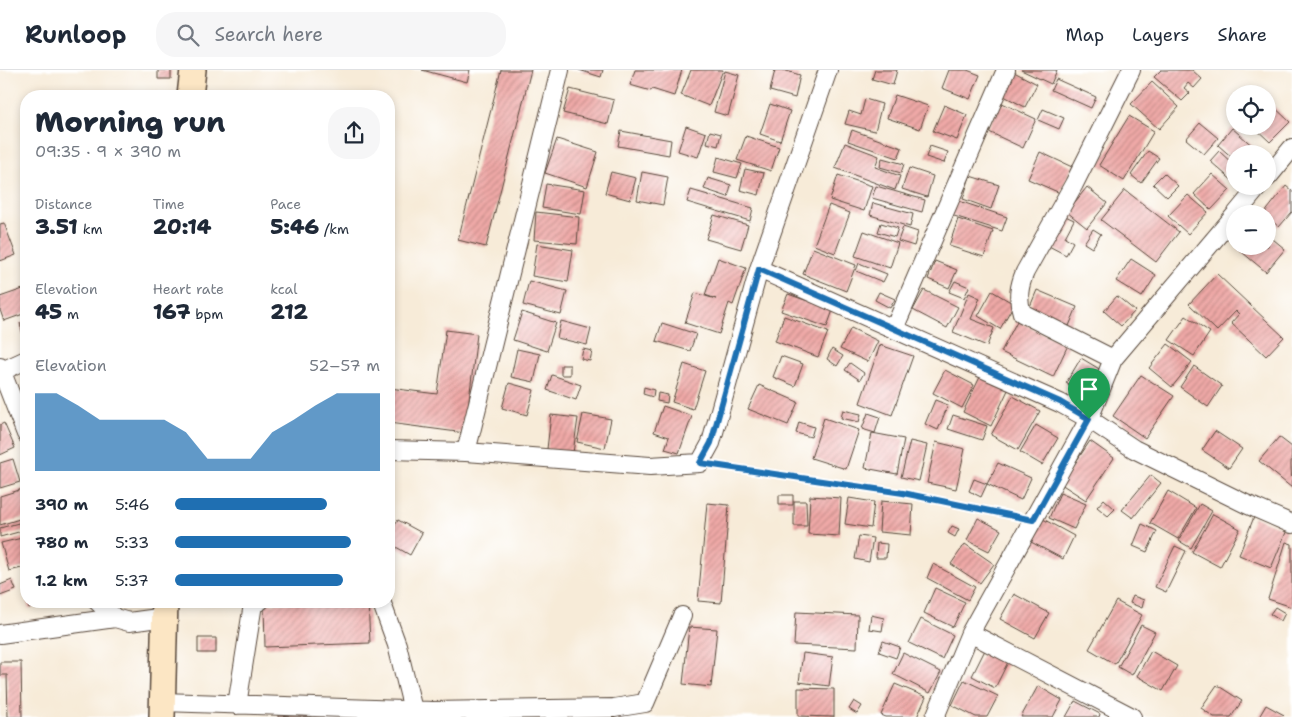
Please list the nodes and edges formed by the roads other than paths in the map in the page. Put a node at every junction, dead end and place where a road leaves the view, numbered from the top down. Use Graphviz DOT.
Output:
graph roads {
  1 [pos="192,70"];
  2 [pos="560,70"];
  3 [pos="828,70"];
  4 [pos="1006,70"];
  5 [pos="1131,70"];
  6 [pos="190,90"];
  7 [pos="1292,148"];
  8 [pos="1276,167"];
  9 [pos="1251,195"];
  10 [pos="1243,205"];
  11 [pos="1226,225"];
  12 [pos="759,269"];
  13 [pos="894,329"];
  14 [pos="1113,359"];
  15 [pos="20,362"];
  16 [pos="1,370"];
  17 [pos="20,419"];
  18 [pos="1089,419"];
  19 [pos="395,450"];
  20 [pos="466,452"];
  21 [pos="1292,524"];
  22 [pos="104,608"];
  23 [pos="252,608"];
  24 [pos="384,608"];
  25 [pos="165,609"];
  26 [pos="682,616"];
  27 [pos="115,618"];
  28 [pos="970,633"];
  29 [pos="0,634"];
  30 [pos="237,705"];
  31 [pos="162,710"];
  32 [pos="413,710"];
  33 [pos="935,717"];
  34 [pos="1132,717"];
  1 -- 6 [label="street"];
  2 -- 20 [label="street"];
  3 -- 12 [label="street"];
  4 -- 13 [label="street"];
  5 -- 14 [label="street"];
  7 -- 8 [label="street"];
  9 -- 10 [label="street"];
  11 -- 14 [label="street"];
  12 -- 13 [label="street"];
  12 -- 20 [label="street"];
  13 -- 18 [label="street"];
  14 -- 18 [label="street"];
  15 -- 16 [label="street"];
  16 -- 17 [label="street"];
  18 -- 21 [label="street"];
  18 -- 28 [label="street"];
  19 -- 20 [label="street"];
  22 -- 27 [label="street"];
  23 -- 30 [label="street"];
  24 -- 32 [label="street"];
  25 -- 27 [label="street"];
  25 -- 31 [label="street"];
  26 -- 32 [label="street"];
  27 -- 29 [label="street"];
  28 -- 33 [label="street"];
  28 -- 34 [label="street"];
  30 -- 31 [label="street"];
  30 -- 32 [label="street"];
}
